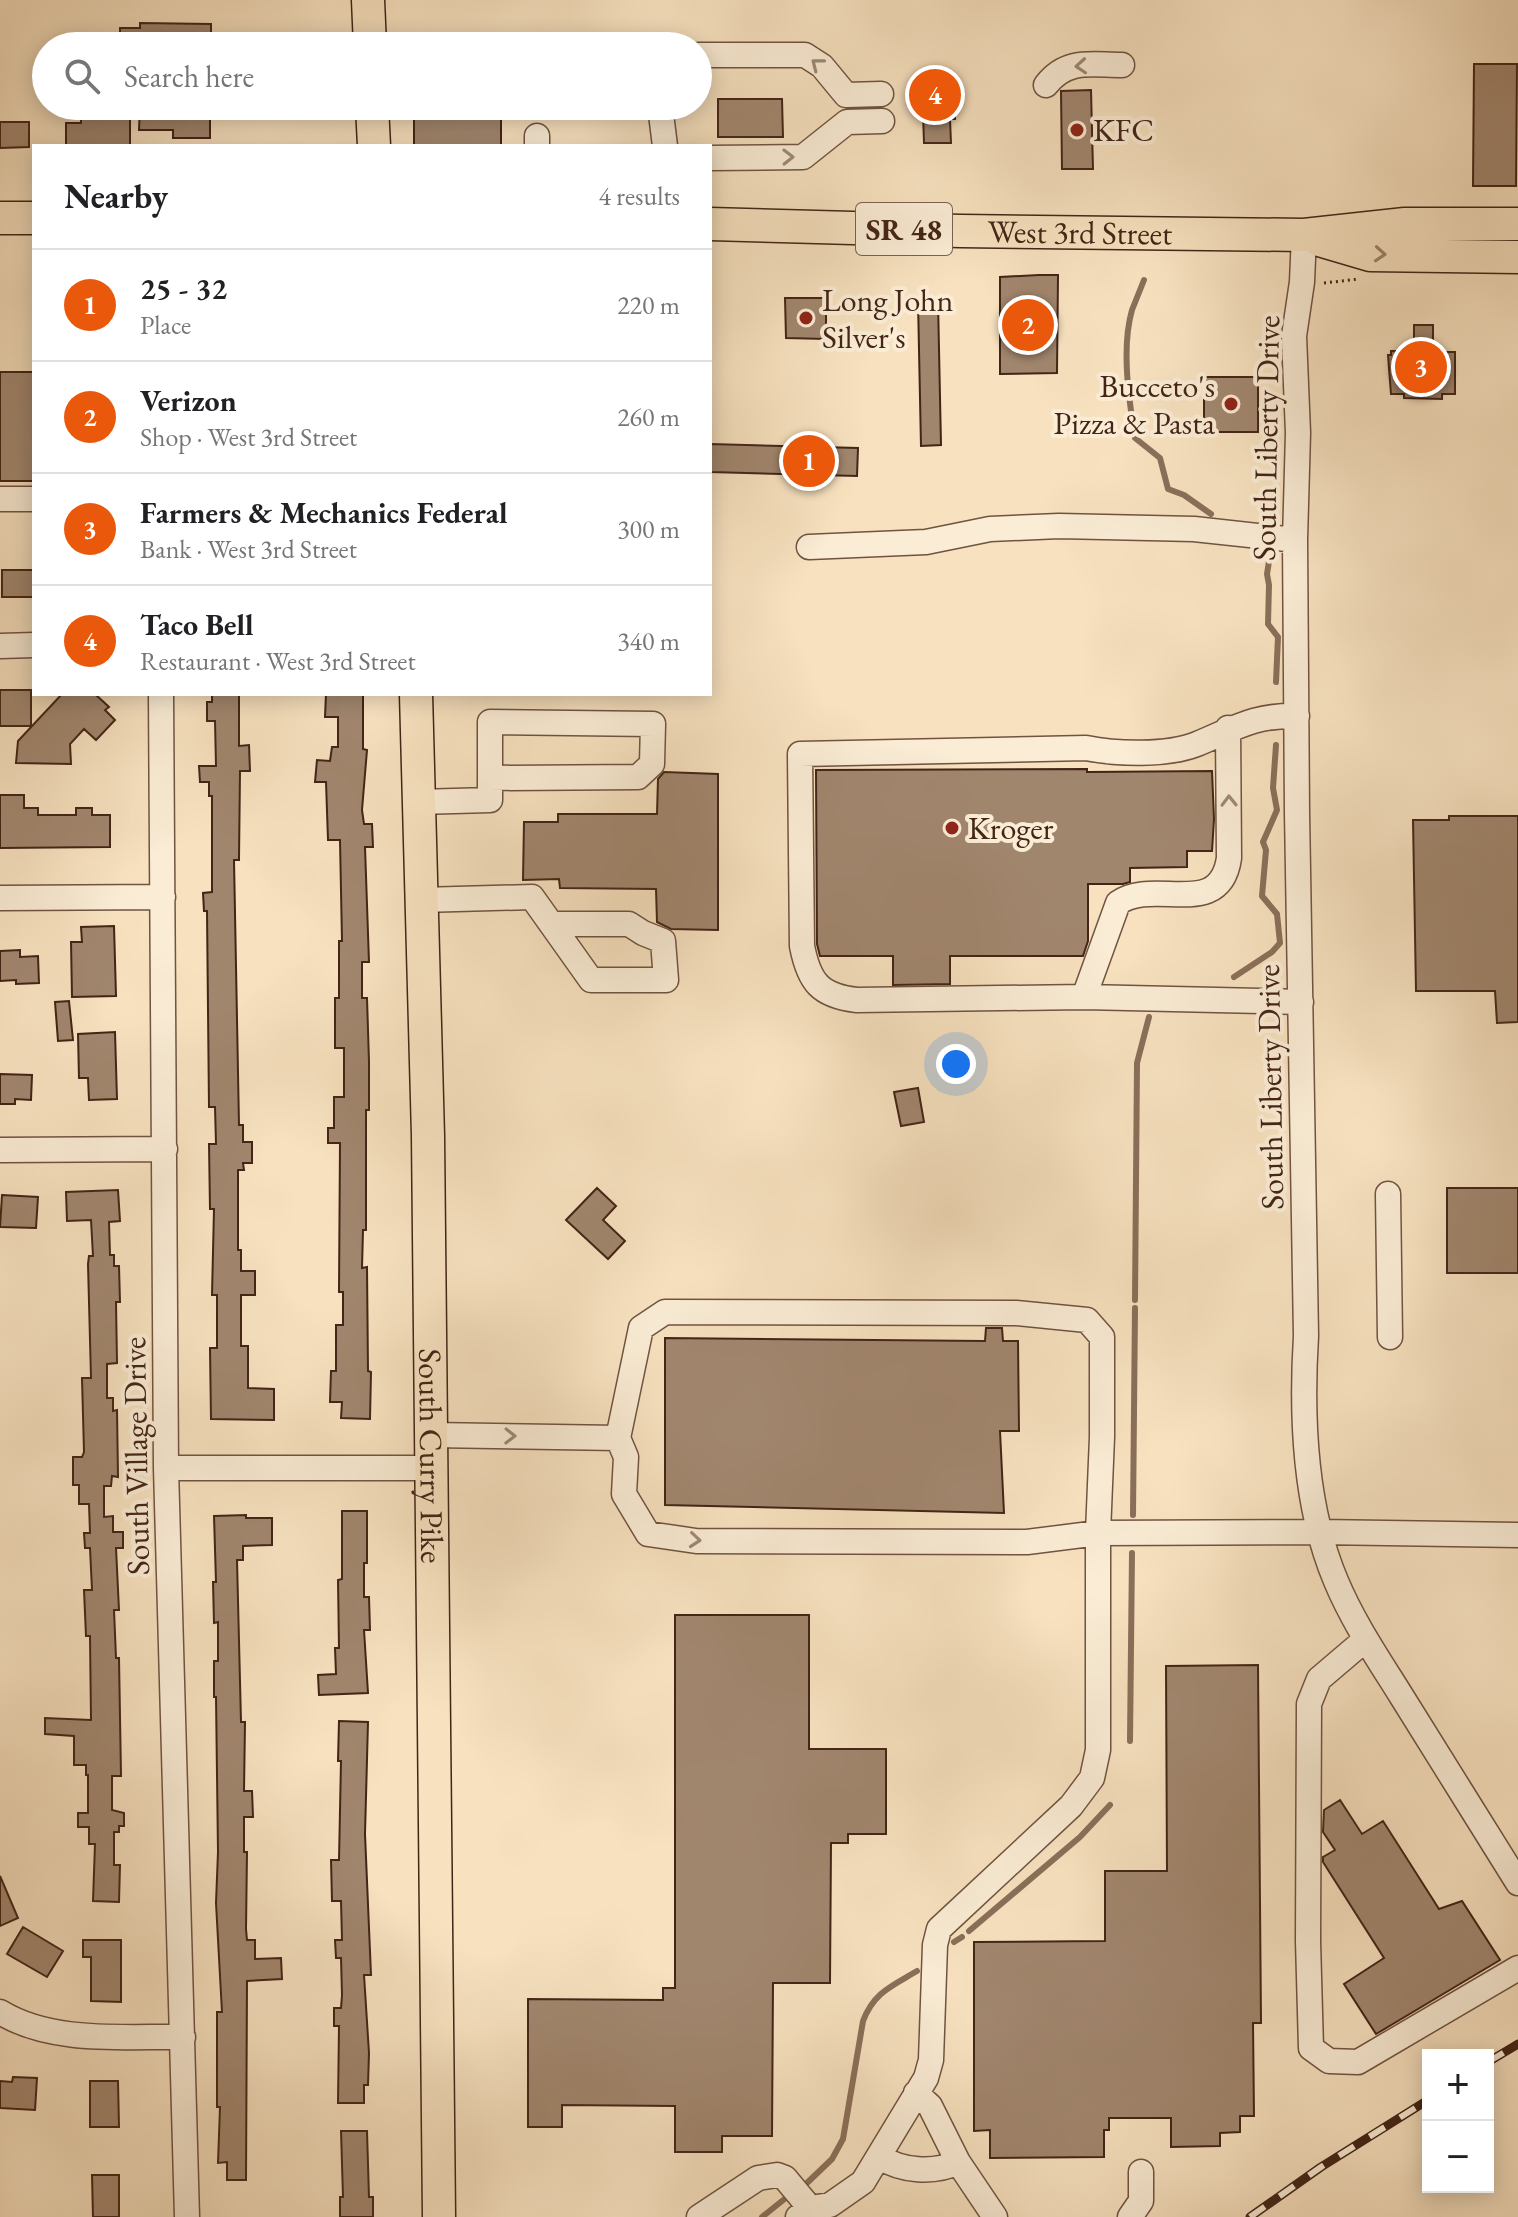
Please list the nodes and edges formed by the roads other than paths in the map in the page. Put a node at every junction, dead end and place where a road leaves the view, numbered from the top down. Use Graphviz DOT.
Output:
graph roads {
  1 [pos="368,0"];
  2 [pos="369,32"];
  3 [pos="712,55"];
  4 [pos="1122,65"];
  5 [pos="1046,85"];
  6 [pos="881,94"];
  7 [pos="373,120"];
  8 [pos="662,120"];
  9 [pos="882,121"];
  10 [pos="374,144"];
  11 [pos="665,144"];
  12 [pos="712,158"];
  13 [pos="0,218"];
  14 [pos="32,218"];
  15 [pos="712,224"];
  16 [pos="1518,224"];
  17 [pos="1304,235"];
  18 [pos="1518,257"];
  19 [pos="0,499"];
  20 [pos="32,499"];
  21 [pos="1295,540"];
  22 [pos="809,547"];
  23 [pos="32,645"];
  24 [pos="0,646"];
  25 [pos="161,696"];
  26 [pos="416,696"];
  27 [pos="1297,716"];
  28 [pos="1228,728"];
  29 [pos="490,778"];
  30 [pos="418,802"];
  31 [pos="163,897"];
  32 [pos="0,898"];
  33 [pos="421,900"];
  34 [pos="552,924"];
  35 [pos="1084,997"];
  36 [pos="1301,1002"];
  37 [pos="165,1149"];
  38 [pos="0,1150"];
  39 [pos="1388,1194"];
  40 [pos="1390,1337"];
  41 [pos="432,1435"];
  42 [pos="618,1438"];
  43 [pos="166,1468"];
  44 [pos="433,1468"];
  45 [pos="1320,1532"];
  46 [pos="1098,1533"];
  47 [pos="1518,1535"];
  48 [pos="1366,1639"];
  49 [pos="1518,1883"];
  50 [pos="1518,1968"];
  51 [pos="0,2012"];
  52 [pos="183,2037"];
  53 [pos="916,2093"];
  54 [pos="880,2157"];
  55 [pos="958,2162"];
  56 [pos="1141,2172"];
  57 [pos="804,2212"];
  58 [pos="187,2217"];
  59 [pos="439,2217"];
  60 [pos="699,2217"];
  61 [pos="995,2217"];
  62 [pos="1130,2217"];
  1 -- 2 [label="main road"];
  6 -- 3 [label="street, one-way"];
  4 -- 5 [label="street, one-way"];
  7 -- 10 [label="main road"];
  8 -- 11 [label="street"];
  12 -- 9 [label="street, one-way"];
  13 -- 14 [label="main road"];
  15 -- 17 [label="main road, West 3rd Street / SR 48"];
  16 -- 17 [label="main road, West 3rd Street / SR 48"];
  17 -- 18 [label="main road, West 3rd Street / SR 48, one-way"];
  17 -- 21 [label="street, South Liberty Drive"];
  19 -- 20 [label="street"];
  21 -- 22 [label="street"];
  21 -- 27 [label="street, South Liberty Drive"];
  23 -- 24 [label="street"];
  25 -- 31 [label="street, South Village Drive"];
  26 -- 30 [label="main road, South Curry Pike"];
  27 -- 28 [label="street"];
  27 -- 36 [label="street, South Liberty Drive"];
  35 -- 28 [label="street, one-way"];
  28 -- 35 [label="street"];
  29 -- 29 [label="street"];
  29 -- 30 [label="street"];
  30 -- 33 [label="main road, South Curry Pike"];
  31 -- 32 [label="street"];
  31 -- 37 [label="street, South Village Drive"];
  33 -- 34 [label="street"];
  33 -- 41 [label="main road, South Curry Pike"];
  35 -- 36 [label="street"];
  36 -- 45 [label="street, South Liberty Drive"];
  37 -- 38 [label="street"];
  37 -- 43 [label="street, South Village Drive"];
  39 -- 40 [label="street"];
  41 -- 42 [label="street, one-way"];
  41 -- 44 [label="main road, South Curry Pike"];
  42 -- 46 [label="street, one-way"];
  42 -- 46 [label="street"];
  43 -- 44 [label="street"];
  43 -- 52 [label="street, South Village Drive"];
  44 -- 59 [label="main road, South Curry Pike"];
  45 -- 46 [label="street"];
  45 -- 47 [label="street"];
  45 -- 48 [label="street, South Liberty Drive"];
  46 -- 53 [label="street"];
  48 -- 49 [label="street, South Liberty Drive"];
  48 -- 50 [label="street"];
  51 -- 52 [label="street"];
  52 -- 58 [label="street, South Village Drive"];
  53 -- 54 [label="street"];
  53 -- 55 [label="street"];
  54 -- 55 [label="street"];
  54 -- 57 [label="street"];
  55 -- 61 [label="street"];
  56 -- 62 [label="street"];
  57 -- 60 [label="street"];
}
